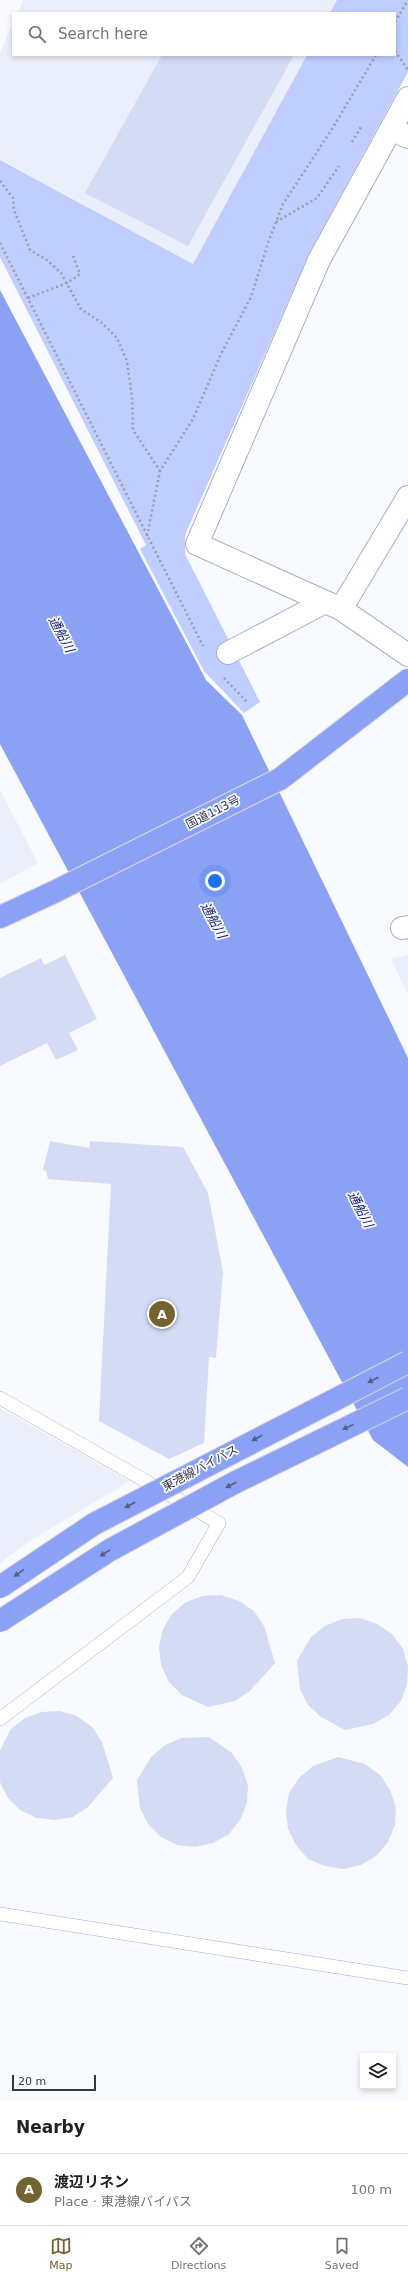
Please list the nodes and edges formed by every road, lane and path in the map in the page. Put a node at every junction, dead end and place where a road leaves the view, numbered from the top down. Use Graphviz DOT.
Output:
graph roads {
  1 [pos="408,0"];
  2 [pos="396,20"];
  3 [pos="396,52"];
  4 [pos="375,56"];
  5 [pos="408,70"];
  6 [pos="408,98"];
  7 [pos="362,125"];
  8 [pos="399,133"];
  9 [pos="351,144"];
  10 [pos="340,165"];
  11 [pos="0,181"];
  12 [pos="275,223"];
  13 [pos="0,243"];
  14 [pos="72,253"];
  15 [pos="67,283"];
  16 [pos="28,298"];
  17 [pos="160,471"];
  18 [pos="408,497"];
  19 [pos="147,536"];
  20 [pos="333,606"];
  21 [pos="204,650"];
  22 [pos="228,652"];
  23 [pos="408,655"];
  24 [pos="222,675"];
  25 [pos="408,680"];
  26 [pos="248,703"];
  27 [pos="0,917"];
  28 [pos="408,1362"];
  29 [pos="0,1398"];
  30 [pos="408,1398"];
  31 [pos="0,1587"];
  32 [pos="0,1621"];
  33 [pos="0,1719"];
  34 [pos="0,1914"];
  35 [pos="408,1978"];
  1 -- 2 [label="path"];
  3 -- 5 [label="path"];
  4 -- 12 [label="path"];
  6 -- 8 [label="street"];
  7 -- 9 [label="path"];
  8 -- 20 [label="street"];
  10 -- 12 [label="path"];
  11 -- 15 [label="path"];
  12 -- 17 [label="path"];
  13 -- 16 [label="path"];
  14 -- 15 [label="path"];
  15 -- 16 [label="path"];
  15 -- 17 [label="path"];
  16 -- 19 [label="path"];
  17 -- 19 [label="path"];
  18 -- 20 [label="street"];
  19 -- 21 [label="path"];
  20 -- 22 [label="street"];
  20 -- 23 [label="street"];
  24 -- 26 [label="path"];
  25 -- 27 [label="highway, 国道113号"];
  28 -- 31 [label="highway, 東港線バイパス, one-way, bridge"];
  29 -- 33 [label="lane"];
  30 -- 32 [label="highway, one-way, bridge"];
  34 -- 35 [label="lane"];
}
